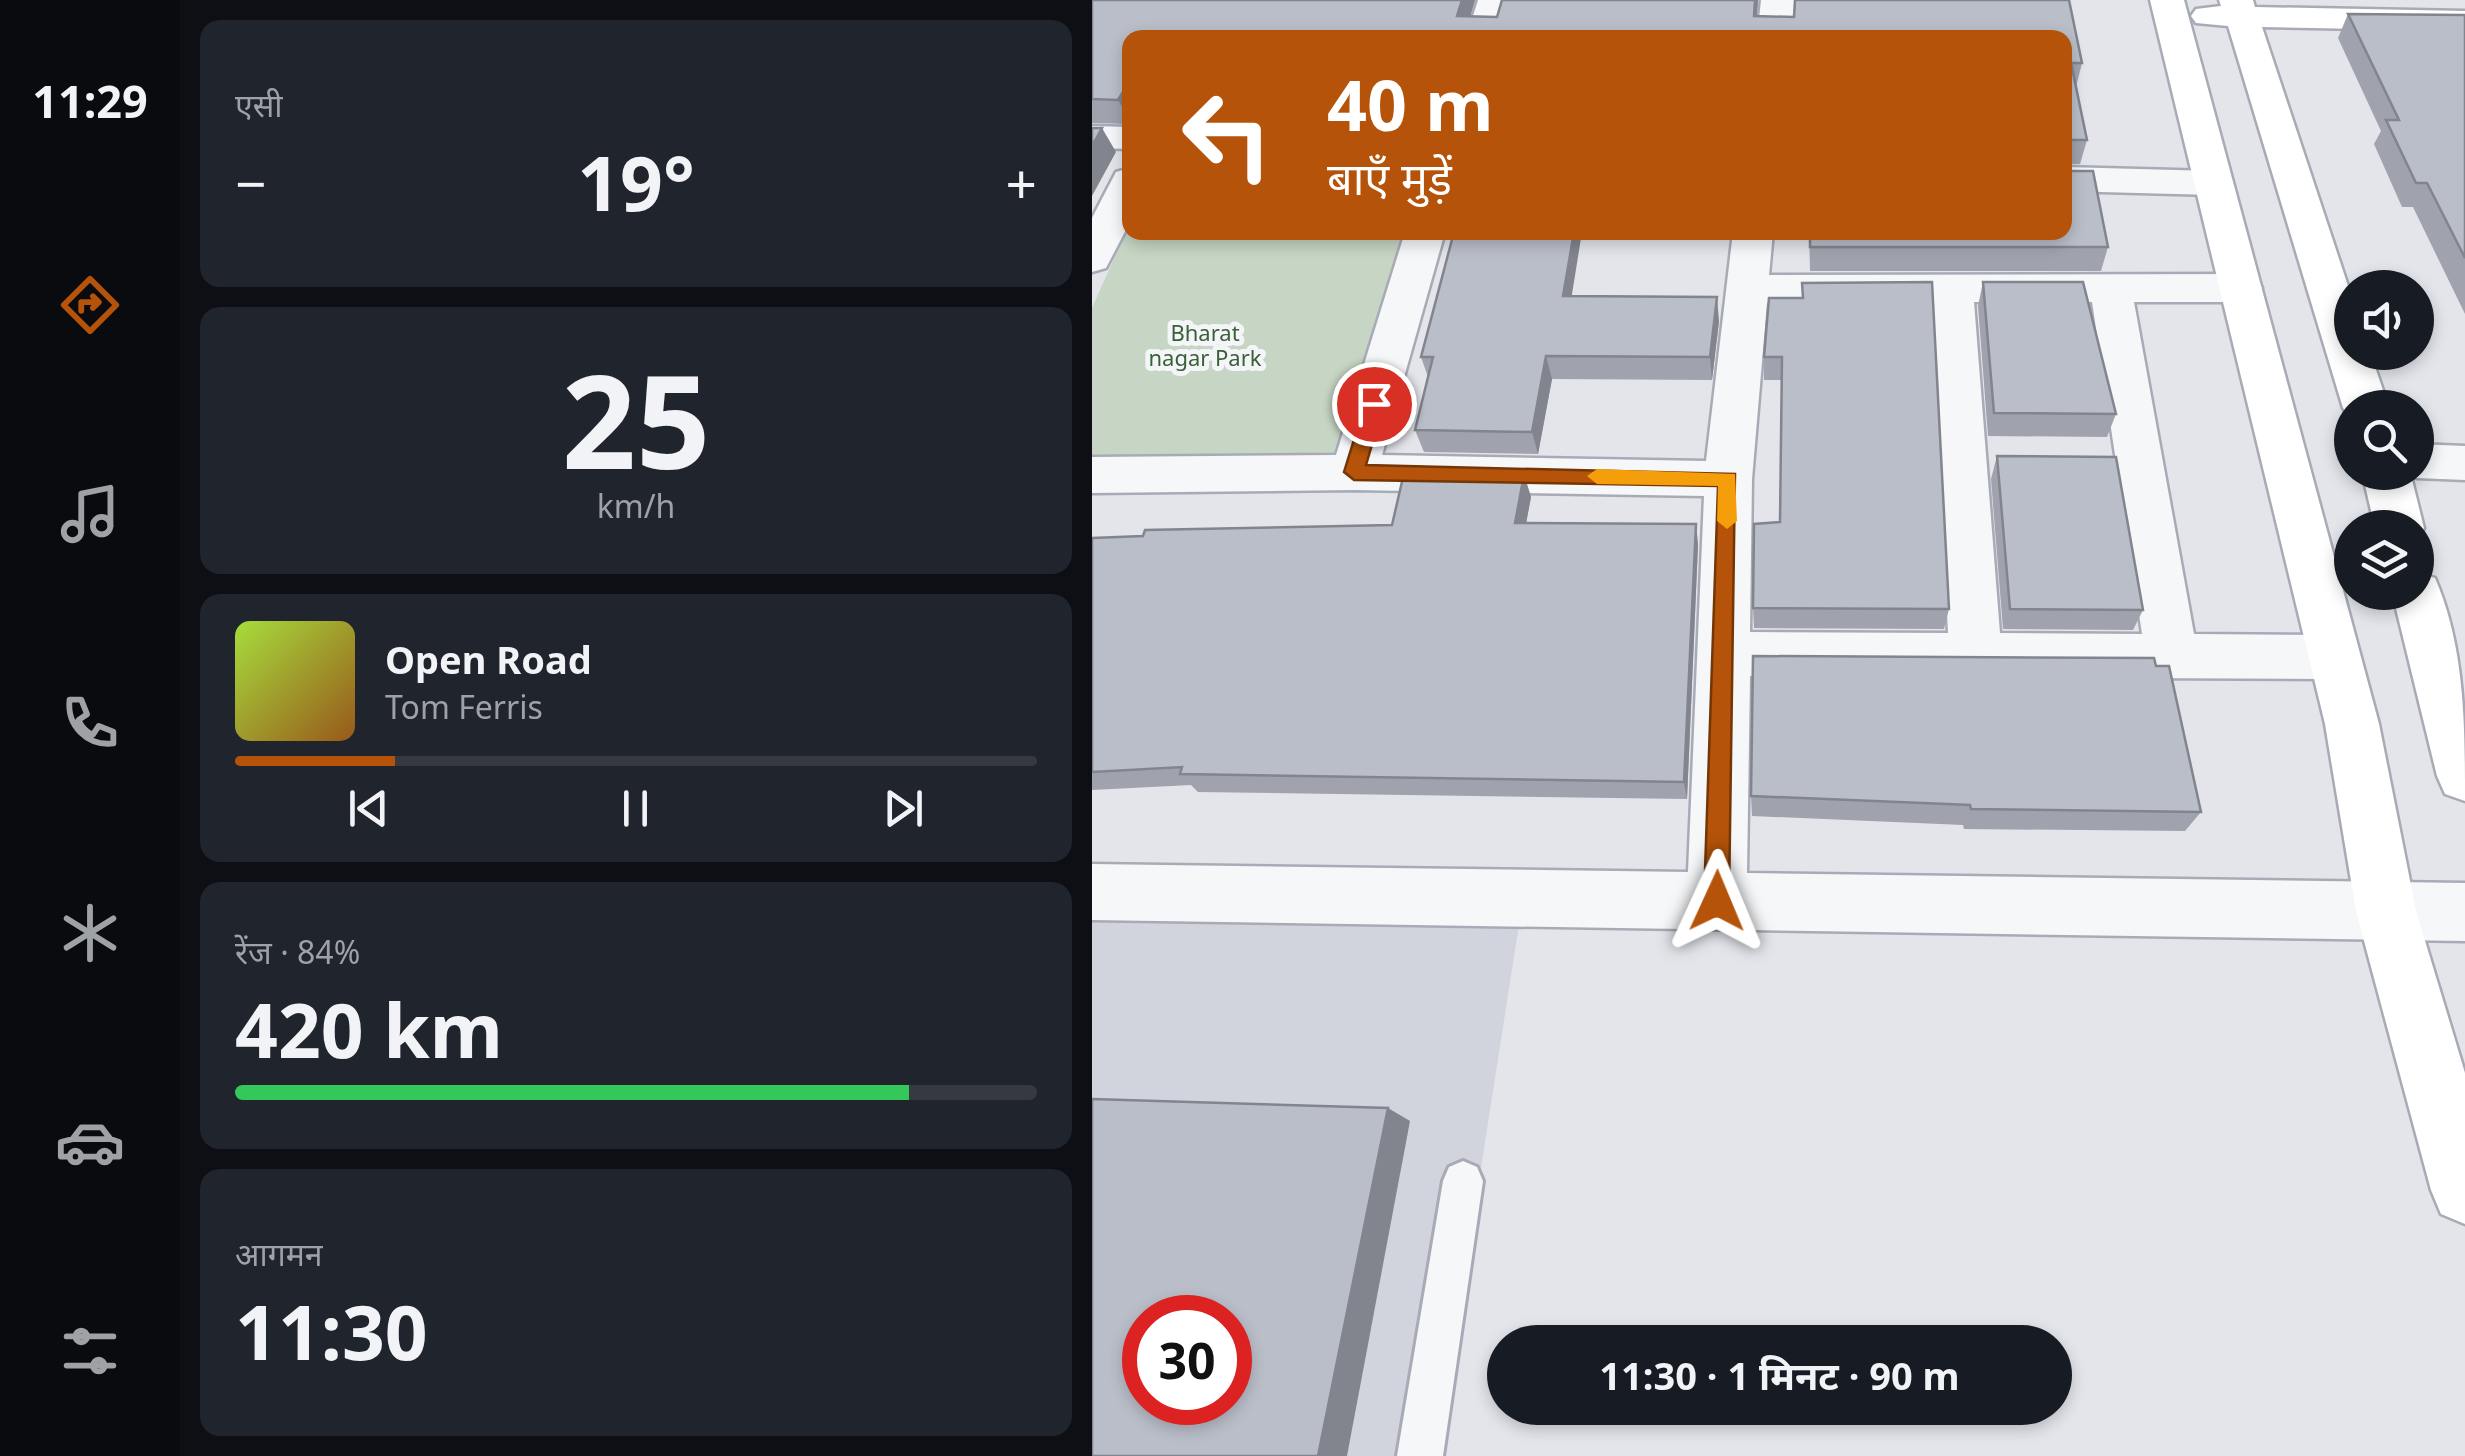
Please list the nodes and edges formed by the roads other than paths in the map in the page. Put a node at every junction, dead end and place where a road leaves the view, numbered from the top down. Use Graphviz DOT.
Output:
graph roads {
  1 [pos="1495,0"];
  2 [pos="1778,0"];
  3 [pos="2168,7"];
  4 [pos="2239,8"];
  5 [pos="2464,21"];
  6 [pos="1486,30"];
  7 [pos="1775,30"];
  8 [pos="1092,138"];
  9 [pos="1122,138"];
  10 [pos="2072,179"];
  11 [pos="2213,183"];
  12 [pos="1122,197"];
  13 [pos="1423,240"];
  14 [pos="1753,240"];
  15 [pos="1092,259"];
  16 [pos="1952,288"];
  17 [pos="2111,288"];
  18 [pos="2241,288"];
  19 [pos="1748,289"];
  20 [pos="2360,390"];
  21 [pos="2434,462"];
  22 [pos="2464,463"];
  23 [pos="1354,472"];
  24 [pos="1092,475"];
  25 [pos="1728,479"];
  26 [pos="2422,610"];
  27 [pos="1723,654"];
  28 [pos="1976,655"];
  29 [pos="2172,656"];
  30 [pos="2334,657"];
  31 [pos="2464,776"];
  32 [pos="1092,892"];
  33 [pos="1717,901"];
  34 [pos="2386,912"];
  35 [pos="2464,912"];
  36 [pos="1463,1181"];
  37 [pos="2464,1190"];
  38 [pos="1420,1456"];
  1 -- 6 [label="street"];
  2 -- 7 [label="street"];
  3 -- 4 [label="street"];
  3 -- 11 [label="street"];
  4 -- 5 [label="street"];
  4 -- 20 [label="street"];
  8 -- 9 [label="street"];
  10 -- 11 [label="street"];
  11 -- 18 [label="street"];
  12 -- 15 [label="street"];
  13 -- 23 [label="street"];
  14 -- 19 [label="street"];
  16 -- 17 [label="street"];
  16 -- 19 [label="street"];
  16 -- 28 [label="street"];
  17 -- 18 [label="street"];
  17 -- 29 [label="street"];
  18 -- 30 [label="street"];
  19 -- 25 [label="street"];
  21 -- 22 [label="street"];
  23 -- 24 [label="street"];
  23 -- 25 [label="street"];
  25 -- 27 [label="street"];
  26 -- 31 [label="street"];
  27 -- 28 [label="street"];
  27 -- 33 [label="street"];
  28 -- 29 [label="street"];
  29 -- 30 [label="street"];
  30 -- 34 [label="street"];
  32 -- 33 [label="street"];
  33 -- 34 [label="street"];
  34 -- 35 [label="street"];
  34 -- 37 [label="street"];
  36 -- 38 [label="lane"];
}
